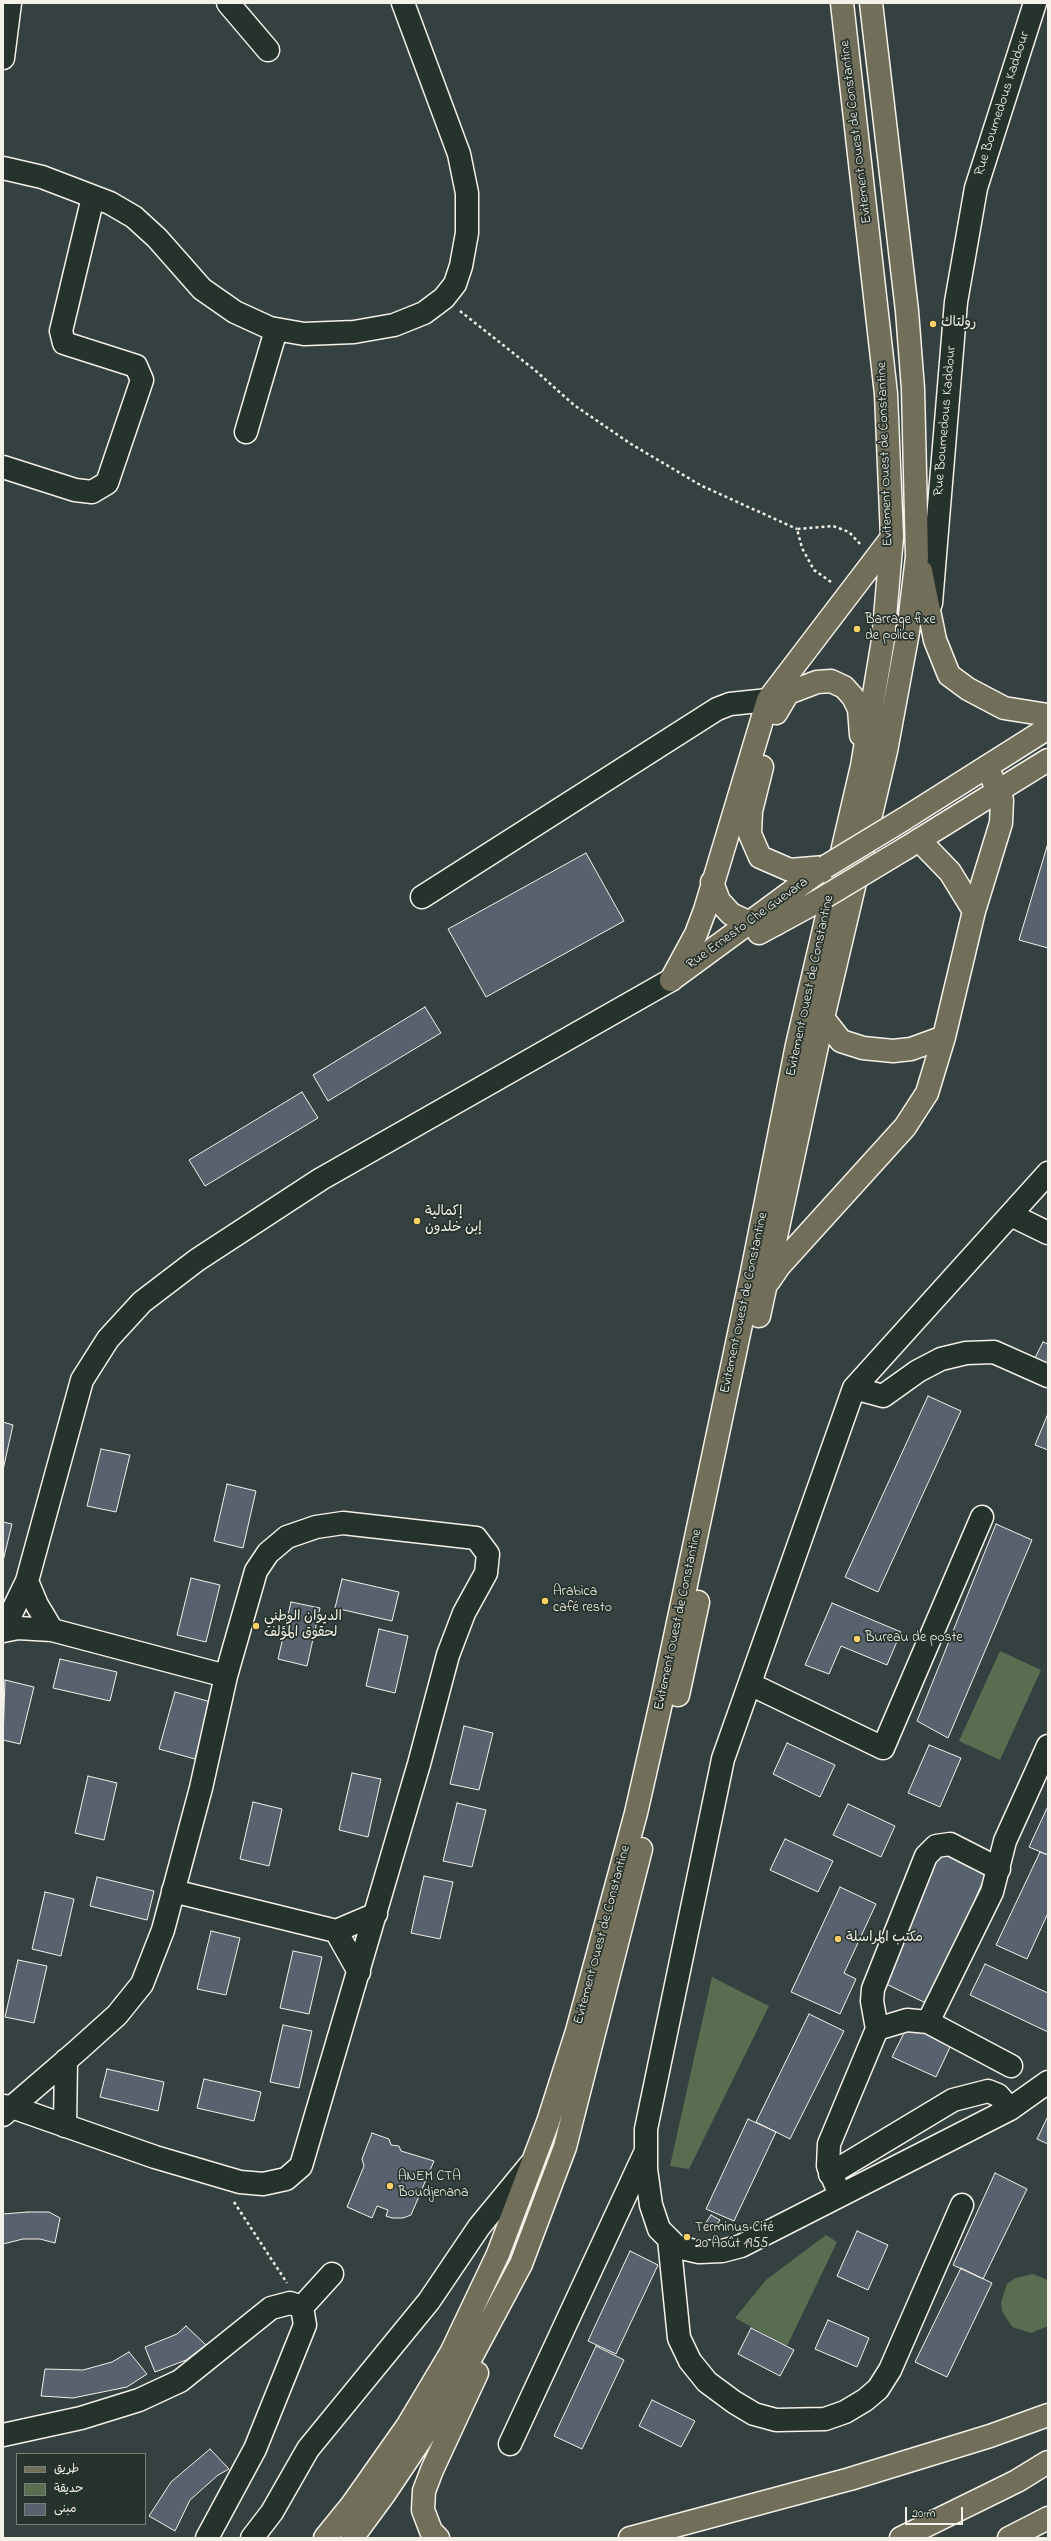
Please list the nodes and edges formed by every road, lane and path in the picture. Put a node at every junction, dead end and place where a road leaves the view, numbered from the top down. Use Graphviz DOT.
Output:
graph roads {
  1 [pos="10,3"];
  2 [pos="228,3"];
  3 [pos="403,3"];
  4 [pos="842,3"];
  5 [pos="871,3"];
  6 [pos="1036,3"];
  7 [pos="268,50"];
  8 [pos="3,58"];
  9 [pos="3,168"];
  10 [pos="93,197"];
  11 [pos="444,298"];
  12 [pos="276,330"];
  13 [pos="246,432"];
  14 [pos="3,467"];
  15 [pos="796,529"];
  16 [pos="892,537"];
  17 [pos="917,557"];
  18 [pos="877,561"];
  19 [pos="844,599"];
  20 [pos="930,610"];
  21 [pos="768,700"];
  22 [pos="1048,715"];
  23 [pos="1048,728"];
  24 [pos="1048,760"];
  25 [pos="862,766"];
  26 [pos="987,767"];
  27 [pos="999,792"];
  28 [pos="913,844"];
  29 [pos="825,867"];
  30 [pos="712,882"];
  31 [pos="422,897"];
  32 [pos="974,911"];
  33 [pos="748,922"];
  34 [pos="776,924"];
  35 [pos="671,980"];
  36 [pos="823,1018"];
  37 [pos="944,1037"];
  38 [pos="1048,1173"];
  39 [pos="1011,1215"];
  40 [pos="1048,1233"];
  41 [pos="765,1287"];
  42 [pos="1048,1376"];
  43 [pos="854,1388"];
  44 [pos="982,1517"];
  45 [pos="27,1581"];
  46 [pos="3,1624"];
  47 [pos="52,1630"];
  48 [pos="3,1631"];
  49 [pos="226,1676"];
  50 [pos="750,1684"];
  51 [pos="1048,1746"];
  52 [pos="999,1869"];
  53 [pos="173,1892"];
  54 [pos="376,1914"];
  55 [pos="336,1931"];
  56 [pos="359,1972"];
  57 [pos="928,2022"];
  58 [pos="877,2029"];
  59 [pos="66,2060"];
  60 [pos="1011,2066"];
  61 [pos="1048,2082"];
  62 [pos="6,2109"];
  63 [pos="1010,2109"];
  64 [pos="65,2126"];
  65 [pos="646,2151"];
  66 [pos="533,2161"];
  67 [pos="830,2174"];
  68 [pos="216,2175"];
  69 [pos="840,2195"];
  70 [pos="962,2205"];
  71 [pos="669,2239"];
  72 [pos="521,2264"];
  73 [pos="332,2274"];
  74 [pos="302,2307"];
  75 [pos="1048,2415"];
  76 [pos="3,2434"];
  77 [pos="510,2444"];
  78 [pos="1048,2462"];
  79 [pos="1048,2518"];
  80 [pos="207,2538"];
  81 [pos="252,2538"];
  82 [pos="325,2538"];
  83 [pos="352,2538"];
  84 [pos="438,2538"];
  85 [pos="630,2538"];
  86 [pos="901,2538"];
  87 [pos="1009,2538"];
  1 -- 8 [label="street"];
  2 -- 7 [label="street"];
  3 -- 11 [label="street"];
  4 -- 16 [label="main road, Evitement Ouest de Constantine"];
  5 -- 17 [label="main road, Evitement Ouest de Constantine"];
  6 -- 20 [label="street, Rue Boumedous Kaddour"];
  9 -- 10 [label="street"];
  10 -- 12 [label="street"];
  10 -- 14 [label="street"];
  11 -- 12 [label="street"];
  11 -- 15 [label="path"];
  12 -- 13 [label="street"];
  15 -- 18 [label="path"];
  15 -- 19 [label="path"];
  16 -- 18 [label="main road"];
  16 -- 25 [label="main road, Evitement Ouest de Constantine"];
  17 -- 20 [label="main road"];
  17 -- 36 [label="main road, Evitement Ouest de Constantine"];
  18 -- 19 [label="main road"];
  19 -- 21 [label="main road"];
  20 -- 22 [label="main road"];
  21 -- 30 [label="main road"];
  21 -- 31 [label="street"];
  23 -- 26 [label="main road"];
  24 -- 27 [label="main road"];
  25 -- 29 [label="main road"];
  25 -- 66 [label="main road, Evitement Ouest de Constantine"];
  26 -- 27 [label="main road"];
  26 -- 29 [label="main road, Rue Ernesto Che Guevara, bridge"];
  27 -- 28 [label="main road"];
  27 -- 32 [label="main road"];
  28 -- 32 [label="main road"];
  28 -- 34 [label="main road, bridge"];
  29 -- 33 [label="main road, Rue Ernesto Che Guevara"];
  30 -- 33 [label="main road"];
  30 -- 35 [label="main road"];
  32 -- 37 [label="main road"];
  33 -- 34 [label="main road"];
  33 -- 35 [label="main road, Rue Ernesto Che Guevara"];
  34 -- 35 [label="main road"];
  35 -- 45 [label="street"];
  36 -- 37 [label="main road"];
  36 -- 41 [label="main road, Evitement Ouest de Constantine"];
  37 -- 41 [label="main road"];
  38 -- 39 [label="street"];
  39 -- 40 [label="street"];
  39 -- 43 [label="street"];
  41 -- 72 [label="main road, Evitement Ouest de Constantine"];
  42 -- 43 [label="street"];
  43 -- 50 [label="street"];
  44 -- 50 [label="street"];
  45 -- 46 [label="street"];
  45 -- 47 [label="street"];
  47 -- 48 [label="street"];
  47 -- 49 [label="street"];
  49 -- 53 [label="street"];
  49 -- 54 [label="street"];
  50 -- 65 [label="street"];
  51 -- 52 [label="street"];
  52 -- 57 [label="street"];
  52 -- 58 [label="street"];
  53 -- 55 [label="street"];
  53 -- 59 [label="street"];
  54 -- 55 [label="street"];
  54 -- 56 [label="street"];
  55 -- 56 [label="street"];
  56 -- 68 [label="street"];
  57 -- 58 [label="street"];
  57 -- 60 [label="street"];
  58 -- 67 [label="street"];
  59 -- 62 [label="street"];
  59 -- 64 [label="street"];
  61 -- 63 [label="street"];
  62 -- 64 [label="street"];
  63 -- 67 [label="street"];
  63 -- 69 [label="street"];
  64 -- 68 [label="street"];
  65 -- 71 [label="street"];
  65 -- 77 [label="street"];
  66 -- 81 [label="street"];
  66 -- 82 [label="main road, Evitement Ouest de Constantine"];
  67 -- 69 [label="street"];
  68 -- 74 [label="path"];
  69 -- 71 [label="street"];
  70 -- 71 [label="street"];
  72 -- 83 [label="main road, Evitement Ouest de Constantine"];
  72 -- 84 [label="main road"];
  73 -- 74 [label="street"];
  74 -- 76 [label="street"];
  74 -- 80 [label="street"];
  75 -- 85 [label="main road"];
  78 -- 86 [label="main road"];
  79 -- 87 [label="main road"];
}
